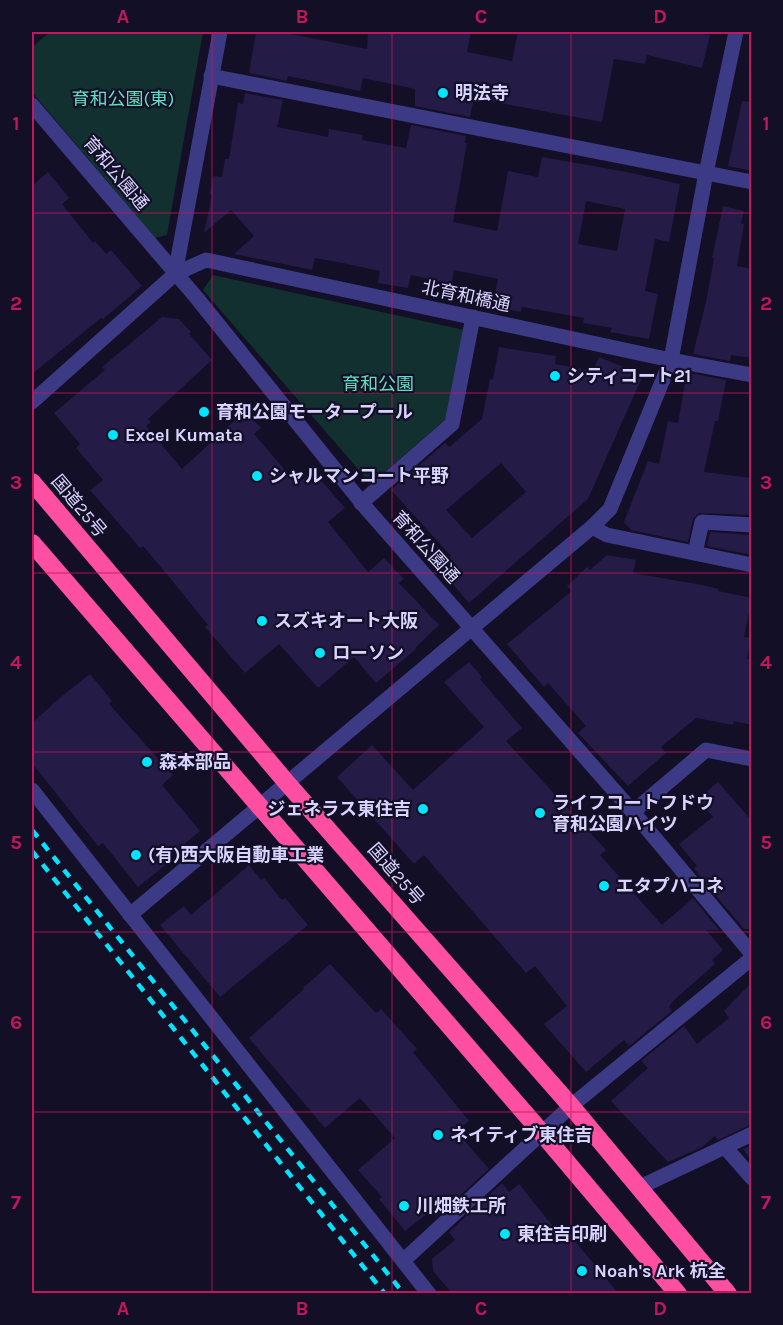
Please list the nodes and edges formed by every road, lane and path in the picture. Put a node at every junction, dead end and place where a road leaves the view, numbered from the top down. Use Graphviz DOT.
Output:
graph roads {
  1 [pos="220,32"];
  2 [pos="736,32"];
  3 [pos="211,76"];
  4 [pos="32,105"];
  5 [pos="706,172"];
  6 [pos="752,182"];
  7 [pos="175,274"];
  8 [pos="473,317"];
  9 [pos="671,360"];
  10 [pos="752,375"];
  11 [pos="32,402"];
  12 [pos="32,482"];
  13 [pos="361,503"];
  14 [pos="752,525"];
  15 [pos="592,527"];
  16 [pos="32,543"];
  17 [pos="695,553"];
  18 [pos="752,565"];
  19 [pos="472,628"];
  20 [pos="752,759"];
  21 [pos="287,783"];
  22 [pos="32,790"];
  23 [pos="261,806"];
  24 [pos="633,812"];
  25 [pos="130,915"];
  26 [pos="752,956"];
  27 [pos="571,1106"];
  28 [pos="542,1133"];
  29 [pos="752,1134"];
  30 [pos="725,1147"];
  31 [pos="752,1178"];
  32 [pos="640,1187"];
  33 [pos="403,1261"];
  34 [pos="429,1293"];
  35 [pos="678,1293"];
  36 [pos="728,1293"];
  1 -- 3 [label="street"];
  2 -- 5 [label="street"];
  3 -- 5 [label="street"];
  3 -- 7 [label="street"];
  4 -- 7 [label="street, 育和公園通"];
  5 -- 6 [label="street"];
  5 -- 9 [label="street"];
  7 -- 8 [label="street, 北育和橋通"];
  7 -- 11 [label="street, 北育和橋通"];
  7 -- 13 [label="street, 育和公園通"];
  8 -- 9 [label="street, 北育和橋通"];
  8 -- 13 [label="street"];
  9 -- 10 [label="street, 北育和橋通"];
  9 -- 15 [label="street"];
  12 -- 21 [label="highway, 国道25号"];
  13 -- 19 [label="street, 育和公園通"];
  14 -- 17 [label="street"];
  15 -- 17 [label="street"];
  15 -- 19 [label="street"];
  16 -- 23 [label="highway"];
  17 -- 18 [label="street"];
  19 -- 21 [label="street"];
  19 -- 24 [label="street, 育和公園通"];
  20 -- 24 [label="street"];
  21 -- 23 [label="street"];
  21 -- 27 [label="highway, 国道25号"];
  22 -- 25 [label="street"];
  23 -- 25 [label="street"];
  23 -- 28 [label="highway"];
  24 -- 26 [label="street, 育和公園通"];
  25 -- 33 [label="street"];
  26 -- 27 [label="street"];
  27 -- 28 [label="street"];
  27 -- 32 [label="highway, 国道25号"];
  28 -- 33 [label="street"];
  28 -- 35 [label="highway"];
  29 -- 30 [label="street"];
  30 -- 31 [label="street"];
  30 -- 32 [label="street"];
  32 -- 36 [label="highway, 国道25号"];
  33 -- 34 [label="street"];
}
